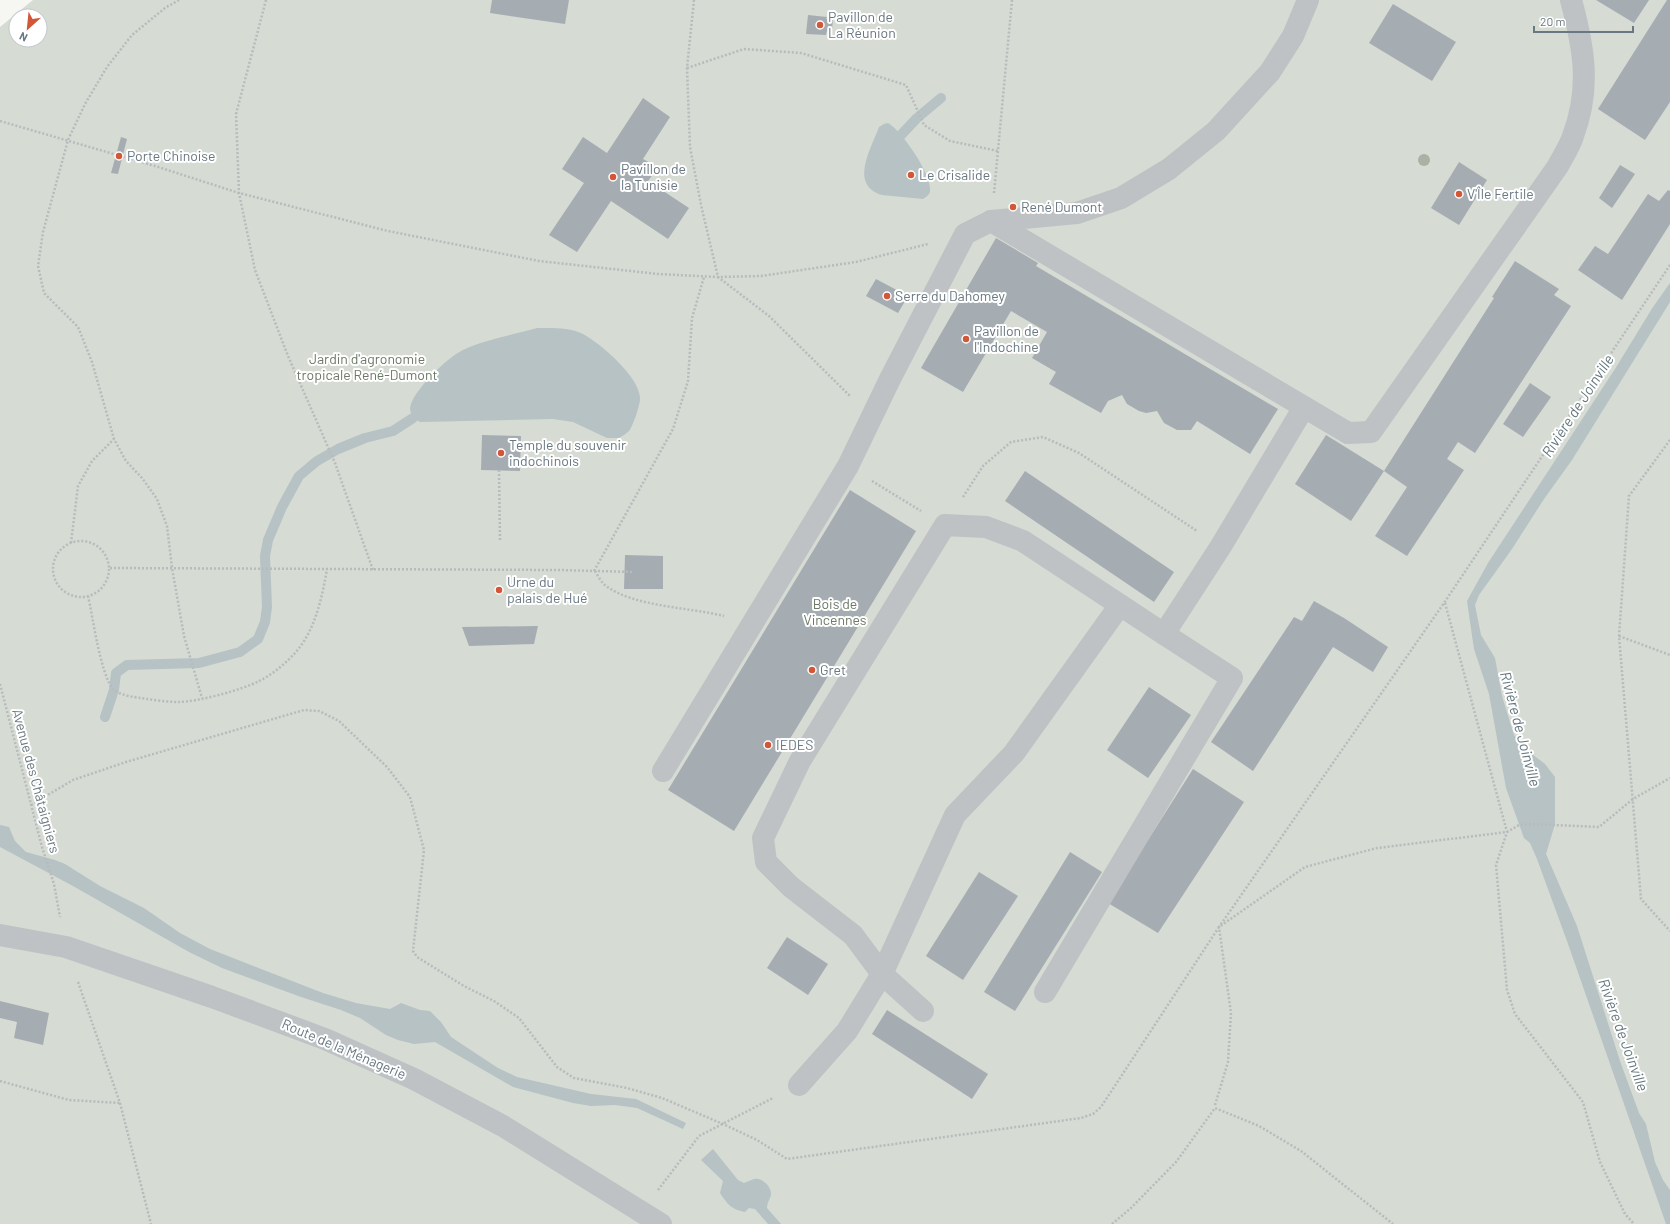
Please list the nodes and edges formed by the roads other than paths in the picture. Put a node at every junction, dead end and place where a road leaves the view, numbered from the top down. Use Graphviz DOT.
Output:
graph roads {
  1 [pos="1308,0"];
  2 [pos="1571,0"];
  3 [pos="991,221"];
  4 [pos="1304,407"];
  5 [pos="1120,605"];
  6 [pos="1164,634"];
  7 [pos="663,771"];
  8 [pos="0,935"];
  9 [pos="882,974"];
  10 [pos="1045,992"];
  11 [pos="923,1011"];
  12 [pos="799,1085"];
  13 [pos="661,1224"];
  1 -- 3 [label="lane"];
  2 -- 4 [label="lane"];
  3 -- 4 [label="lane"];
  3 -- 7 [label="lane"];
  4 -- 6 [label="lane"];
  5 -- 6 [label="lane"];
  5 -- 9 [label="lane"];
  5 -- 9 [label="lane"];
  6 -- 10 [label="lane"];
  8 -- 13 [label="lane, Route de la Ménagerie"];
  9 -- 11 [label="lane"];
  9 -- 12 [label="lane"];
}
